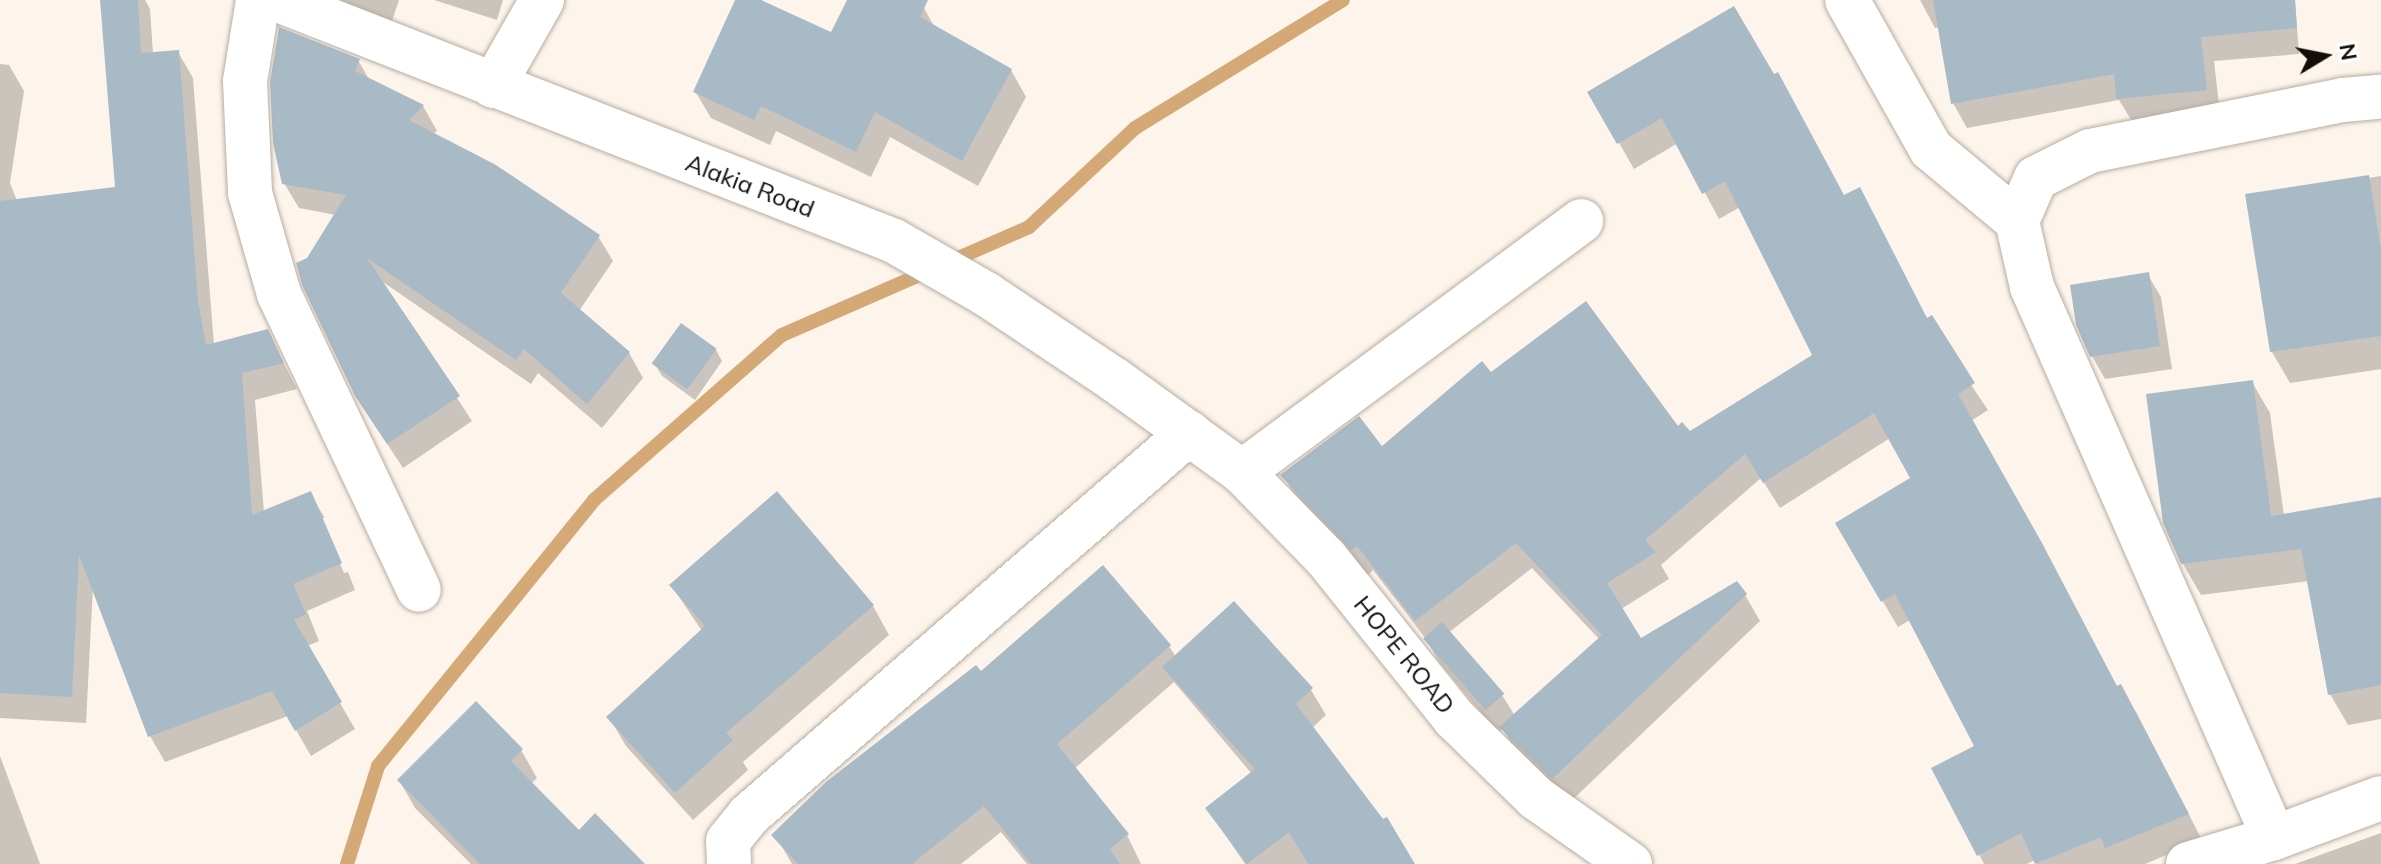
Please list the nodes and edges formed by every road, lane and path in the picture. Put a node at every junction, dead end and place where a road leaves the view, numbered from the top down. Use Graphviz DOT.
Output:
graph roads {
  1 [pos="258,0"];
  2 [pos="278,0"];
  3 [pos="542,0"];
  4 [pos="1847,0"];
  5 [pos="493,86"];
  6 [pos="2381,97"];
  7 [pos="1581,221"];
  8 [pos="2017,221"];
  9 [pos="1189,433"];
  10 [pos="1242,472"];
  11 [pos="419,590"];
  12 [pos="2381,798"];
  13 [pos="2274,838"];
  14 [pos="729,864"];
  15 [pos="1630,864"];
  16 [pos="2188,864"];
  1 -- 11 [label="street"];
  2 -- 5 [label="street, Alakia Road"];
  3 -- 5 [label="street"];
  4 -- 8 [label="street"];
  5 -- 9 [label="street, Alakia Road"];
  6 -- 8 [label="street"];
  7 -- 10 [label="street"];
  8 -- 13 [label="street"];
  9 -- 10 [label="street, HOPE ROAD"];
  9 -- 14 [label="street"];
  10 -- 15 [label="street, HOPE ROAD"];
  12 -- 13 [label="street"];
  13 -- 16 [label="street"];
}
